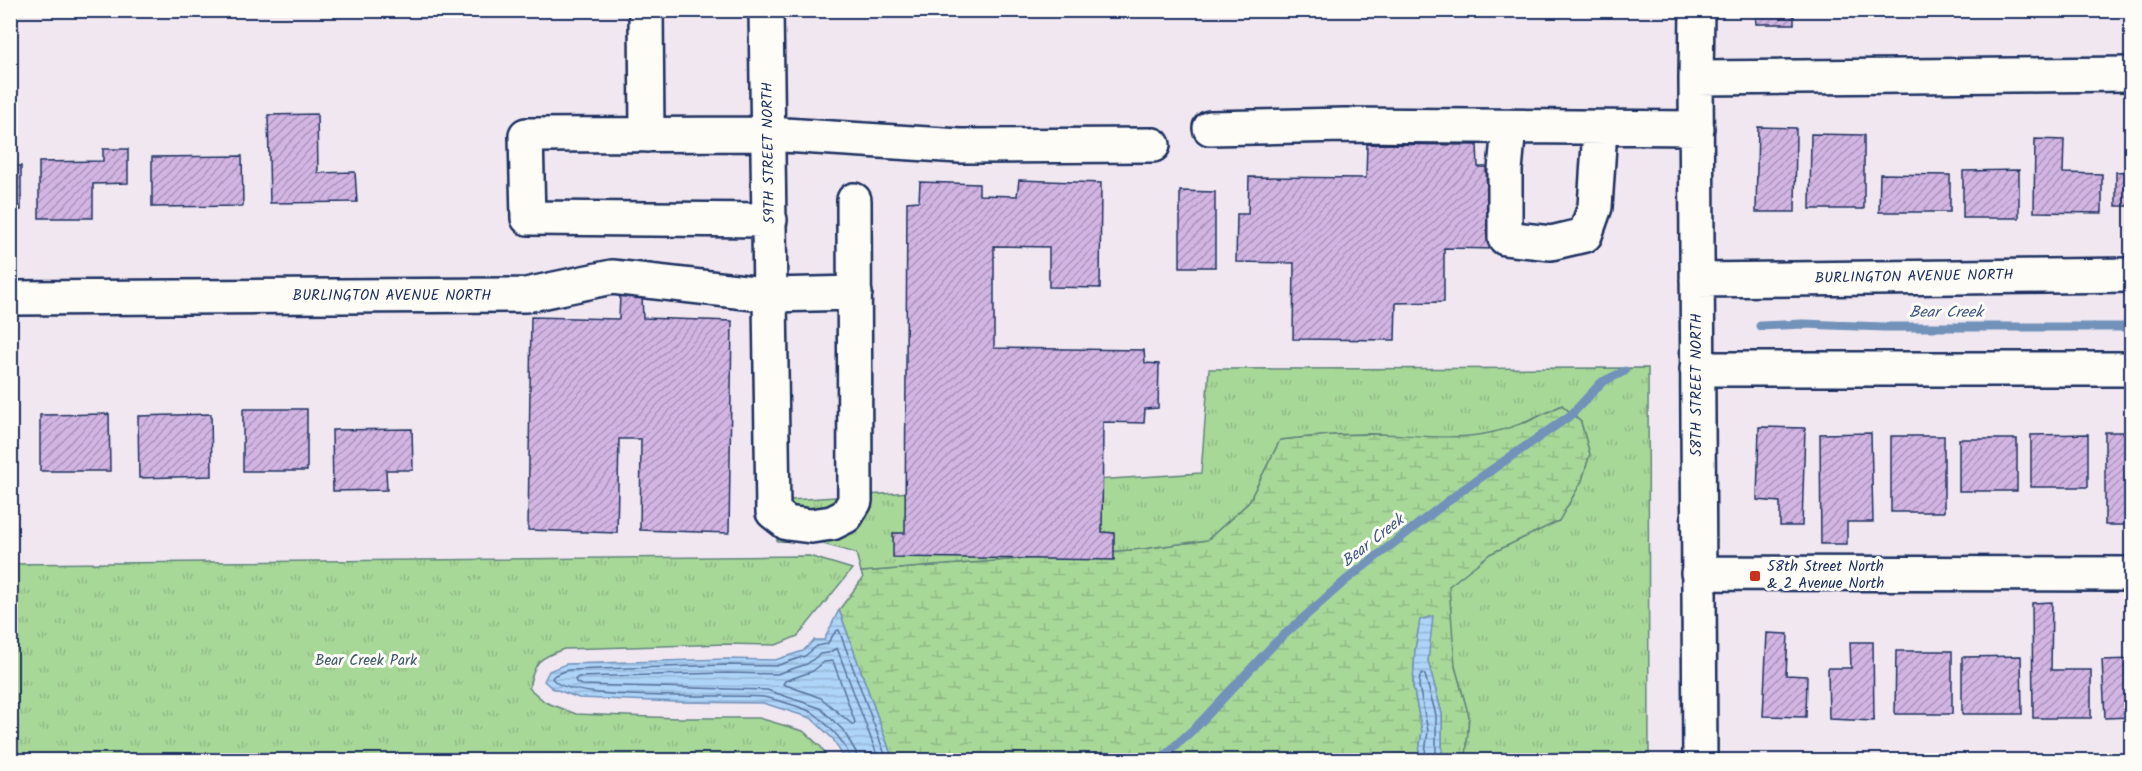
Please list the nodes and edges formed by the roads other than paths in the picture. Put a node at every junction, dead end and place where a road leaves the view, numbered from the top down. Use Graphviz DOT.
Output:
graph roads {
  1 [pos="646,10"];
  2 [pos="766,10"];
  3 [pos="1697,10"];
  4 [pos="2132,74"];
  5 [pos="1696,78"];
  6 [pos="1509,127"];
  7 [pos="1210,128"];
  8 [pos="1696,128"];
  9 [pos="1600,129"];
  10 [pos="768,134"];
  11 [pos="647,135"];
  12 [pos="1153,145"];
  13 [pos="854,200"];
  14 [pos="770,220"];
  15 [pos="2132,275"];
  16 [pos="1696,280"];
  17 [pos="855,293"];
  18 [pos="772,295"];
  19 [pos="10,297"];
  20 [pos="1697,369"];
  21 [pos="2132,369"];
  22 [pos="1698,573"];
  23 [pos="2132,574"];
  24 [pos="1700,760"];
  1 -- 11 [label="street"];
  2 -- 10 [label="street, 59TH STREET NORTH"];
  3 -- 5 [label="street, 58TH STREET NORTH"];
  4 -- 5 [label="street"];
  5 -- 8 [label="street, 58TH STREET NORTH"];
  6 -- 7 [label="street"];
  6 -- 9 [label="street"];
  6 -- 9 [label="street"];
  8 -- 9 [label="street"];
  8 -- 16 [label="street, 58TH STREET NORTH"];
  10 -- 11 [label="street"];
  10 -- 12 [label="street"];
  10 -- 14 [label="street, 59TH STREET NORTH"];
  11 -- 14 [label="street"];
  13 -- 17 [label="street"];
  14 -- 18 [label="street, 59TH STREET NORTH"];
  15 -- 16 [label="street, BURLINGTON AVENUE NORTH"];
  16 -- 20 [label="street, 58TH STREET NORTH"];
  17 -- 18 [label="street, BURLINGTON AVENUE NORTH"];
  17 -- 18 [label="street, 59TH STREET NORTH"];
  18 -- 19 [label="street, BURLINGTON AVENUE NORTH"];
  20 -- 21 [label="street"];
  20 -- 22 [label="street, 58TH STREET NORTH"];
  22 -- 23 [label="street"];
  22 -- 24 [label="street, 58TH STREET NORTH"];
}
